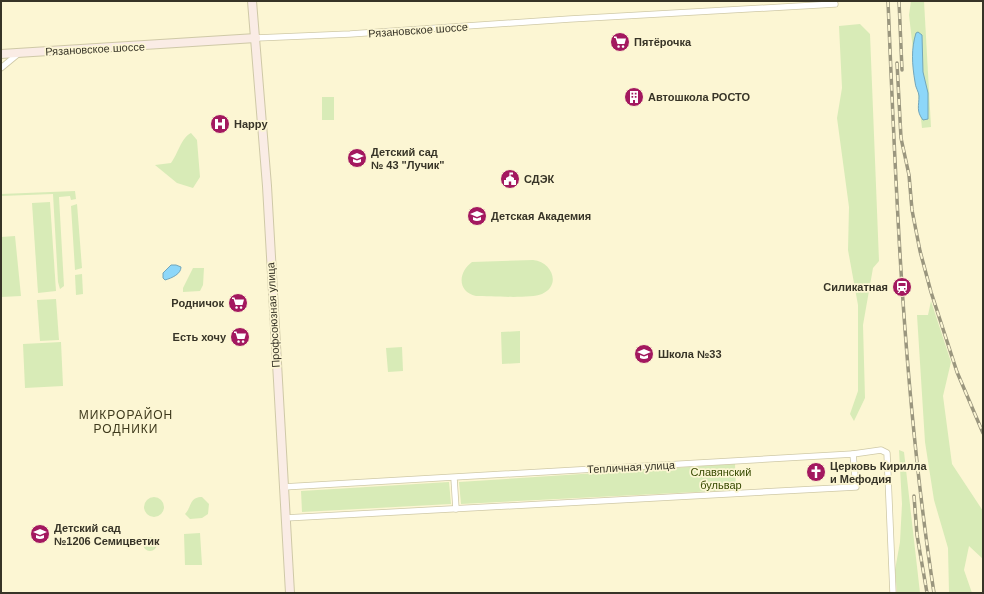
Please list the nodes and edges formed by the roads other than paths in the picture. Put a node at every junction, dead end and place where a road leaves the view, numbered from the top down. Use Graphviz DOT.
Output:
graph roads {
  1 [pos="252,1"];
  2 [pos="835,4"];
  3 [pos="256,38"];
  4 [pos="1,54"];
  5 [pos="18,54"];
  6 [pos="1,68"];
  7 [pos="853,454"];
  8 [pos="454,478"];
  9 [pos="283,487"];
  10 [pos="456,509"];
  11 [pos="285,518"];
  12 [pos="290,593"];
  13 [pos="893,593"];
  1 -- 3 [label="main road, Профсоюзная улица"];
  2 -- 3 [label="street, Рязановское шоссе"];
  3 -- 5 [label="main road, Рязановское шоссе"];
  3 -- 9 [label="main road, Профсоюзная улица"];
  4 -- 5 [label="main road, Рязановское шоссе"];
  5 -- 6 [label="street"];
  7 -- 8 [label="street, Тепличная улица"];
  7 -- 10 [label="street"];
  7 -- 13 [label="street, Тепличная улица"];
  8 -- 9 [label="street, Тепличная улица"];
  8 -- 10 [label="street"];
  9 -- 11 [label="main road, Профсоюзная улица"];
  10 -- 11 [label="street"];
  11 -- 12 [label="main road, Профсоюзная улица"];
}
